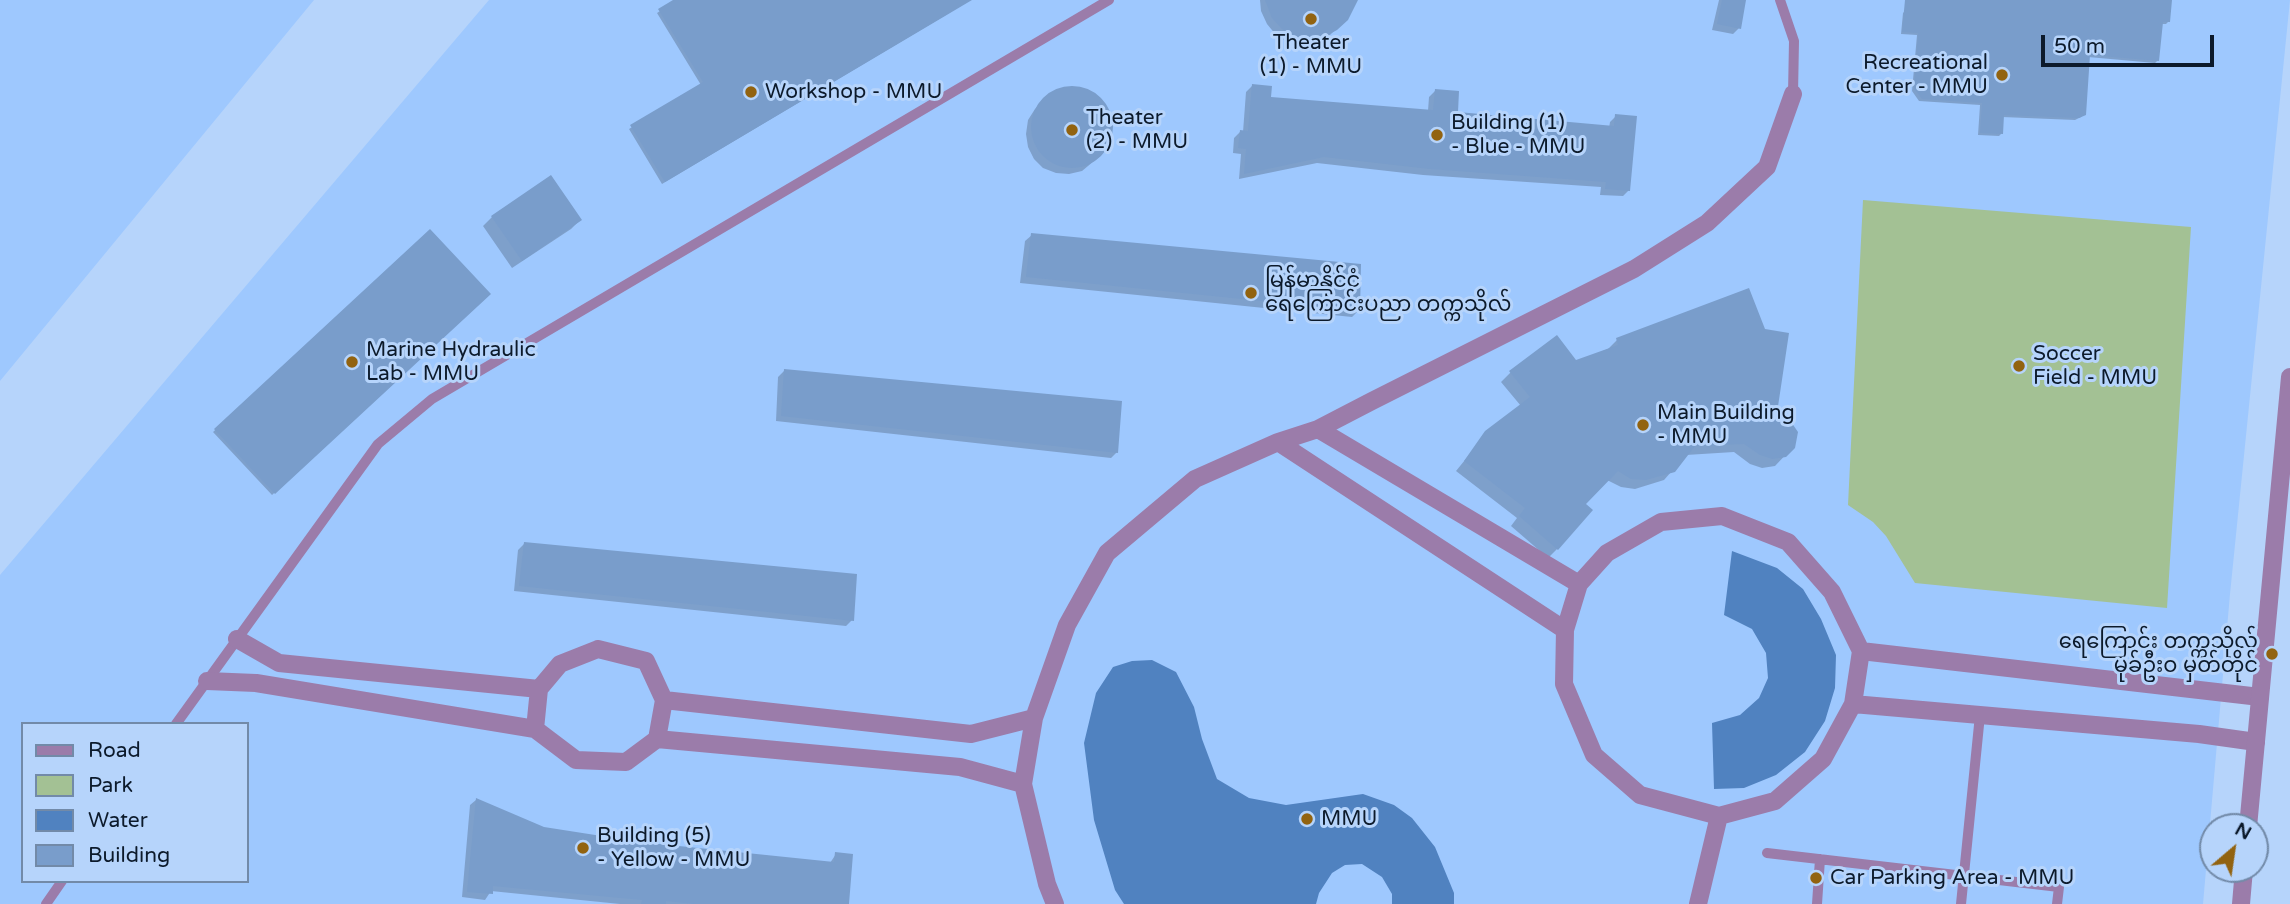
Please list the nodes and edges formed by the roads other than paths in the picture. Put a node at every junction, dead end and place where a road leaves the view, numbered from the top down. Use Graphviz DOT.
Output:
graph roads {
  1 [pos="1110,0"];
  2 [pos="1780,0"];
  3 [pos="1793,94"];
  4 [pos="2290,377"];
  5 [pos="1318,429"];
  6 [pos="1278,442"];
  7 [pos="1579,584"];
  8 [pos="1565,630"];
  9 [pos="237,639"];
  10 [pos="1861,651"];
  11 [pos="207,681"];
  12 [pos="540,689"];
  13 [pos="2260,697"];
  14 [pos="664,700"];
  15 [pos="1853,704"];
  16 [pos="1980,715"];
  17 [pos="1034,718"];
  18 [pos="177,722"];
  19 [pos="535,729"];
  20 [pos="657,739"];
  21 [pos="2256,742"];
  22 [pos="1023,784"];
  23 [pos="2249,813"];
  24 [pos="1718,816"];
  25 [pos="1767,853"];
  26 [pos="1820,859"];
  27 [pos="1964,876"];
  28 [pos="61,883"];
  29 [pos="2243,883"];
  30 [pos="46,904"];
  31 [pos="1055,904"];
  32 [pos="1698,904"];
  33 [pos="1817,904"];
  34 [pos="1961,904"];
  35 [pos="2057,904"];
  36 [pos="2241,904"];
  1 -- 9 [label="lane"];
  2 -- 3 [label="lane"];
  3 -- 5 [label="street"];
  4 -- 13 [label="street"];
  5 -- 6 [label="street"];
  5 -- 7 [label="street"];
  6 -- 8 [label="street"];
  6 -- 17 [label="street"];
  7 -- 8 [label="street"];
  7 -- 10 [label="street"];
  8 -- 24 [label="street"];
  9 -- 11 [label="lane"];
  9 -- 12 [label="street"];
  10 -- 13 [label="street"];
  10 -- 15 [label="street"];
  11 -- 18 [label="lane"];
  11 -- 19 [label="street"];
  12 -- 14 [label="street"];
  12 -- 19 [label="street"];
  13 -- 21 [label="street"];
  14 -- 17 [label="street"];
  14 -- 20 [label="street"];
  15 -- 16 [label="street"];
  15 -- 24 [label="street"];
  16 -- 21 [label="street"];
  16 -- 27 [label="lane"];
  17 -- 22 [label="street"];
  19 -- 20 [label="street"];
  20 -- 22 [label="street"];
  21 -- 23 [label="street"];
  22 -- 31 [label="street"];
  24 -- 32 [label="street"];
  25 -- 26 [label="lane"];
  26 -- 27 [label="lane"];
  26 -- 33 [label="lane"];
  27 -- 34 [label="lane"];
  27 -- 35 [label="lane"];
  28 -- 30 [label="lane"];
  29 -- 36 [label="street"];
}
